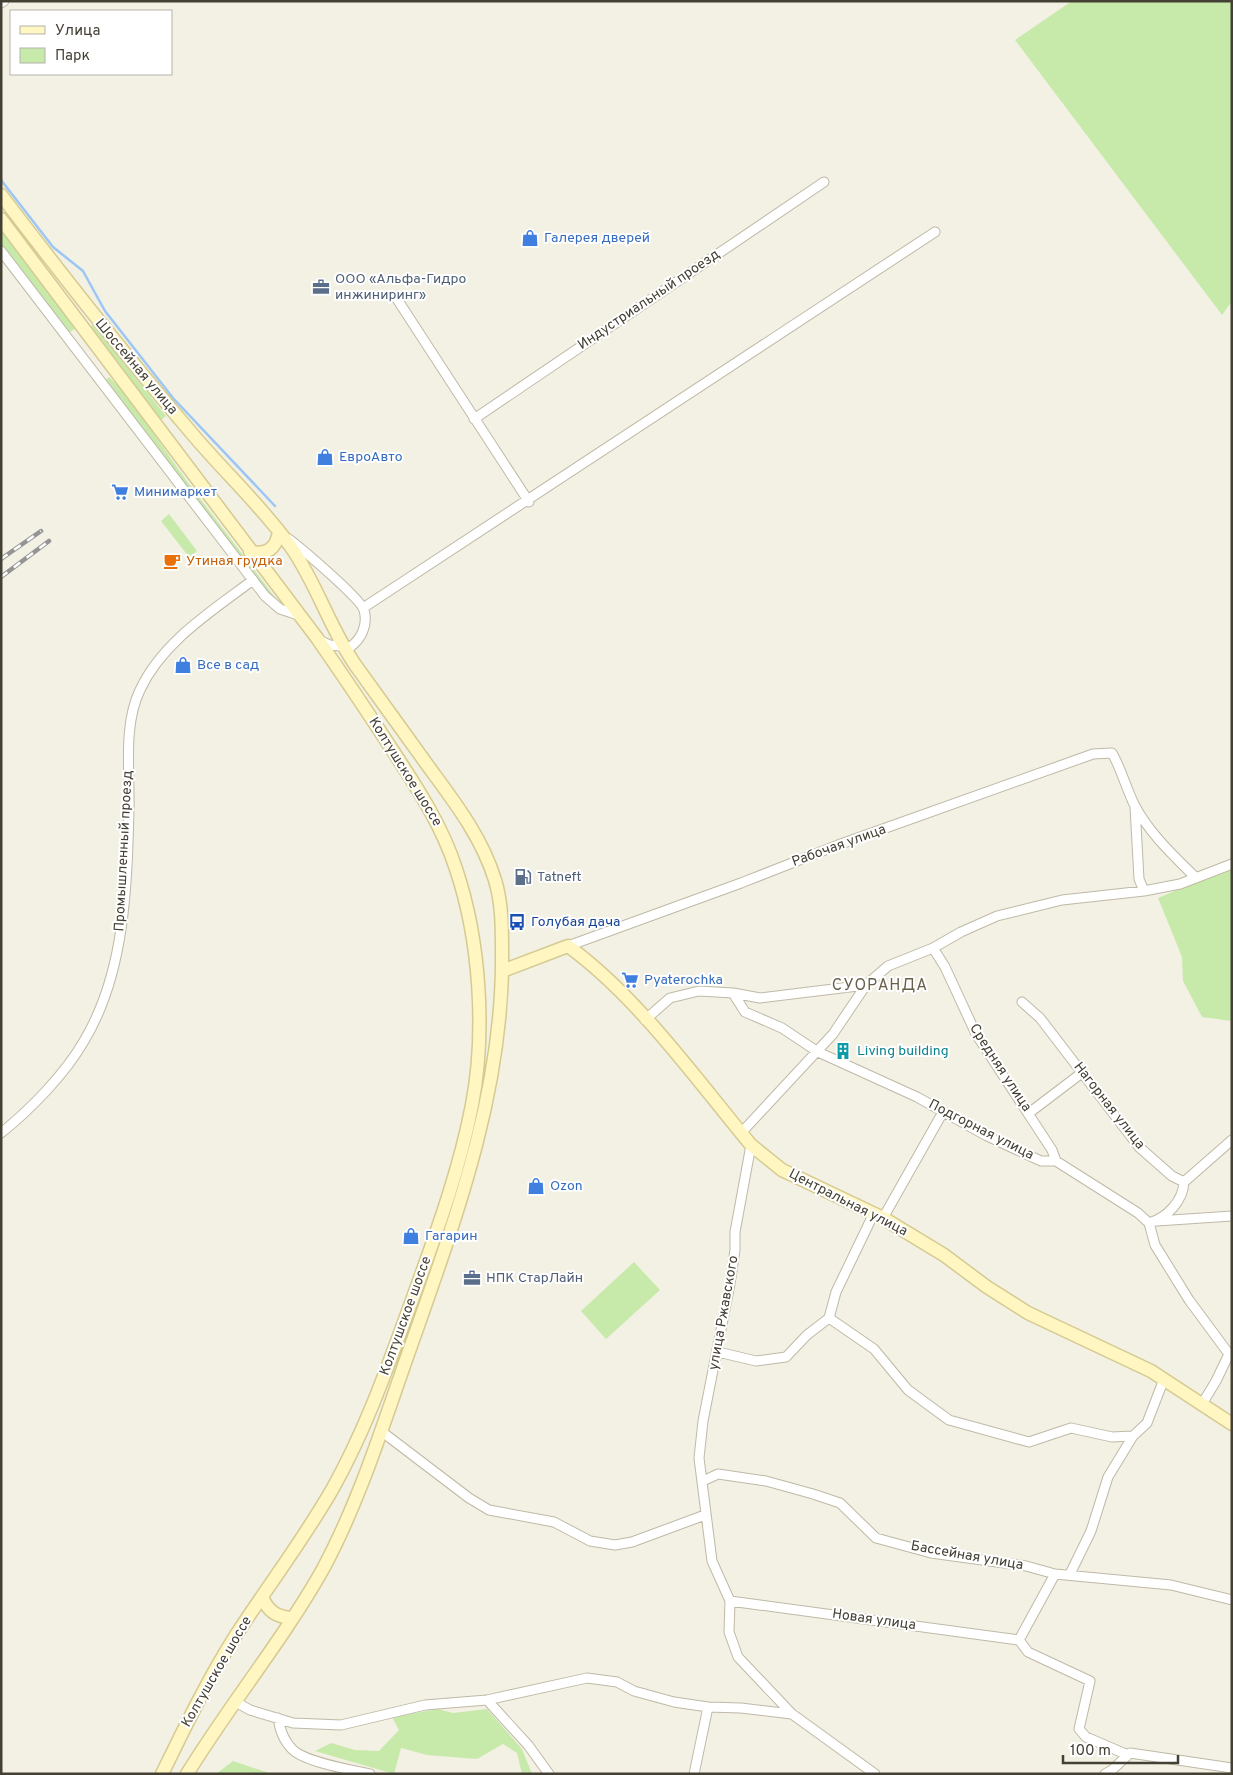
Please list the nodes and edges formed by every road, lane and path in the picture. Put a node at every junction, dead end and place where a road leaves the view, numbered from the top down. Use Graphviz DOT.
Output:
graph roads {
  1 [pos="824,182"];
  2 [pos="1,195"];
  3 [pos="1,220"];
  4 [pos="935,232"];
  5 [pos="1,251"];
  6 [pos="397,299"];
  7 [pos="474,419"];
  8 [pos="528,502"];
  9 [pos="279,532"];
  10 [pos="250,552"];
  11 [pos="253,580"];
  12 [pos="364,608"];
  13 [pos="298,615"];
  14 [pos="317,638"];
  15 [pos="345,649"];
  16 [pos="1135,806"];
  17 [pos="1232,864"];
  18 [pos="1196,878"];
  19 [pos="1144,891"];
  20 [pos="568,946"];
  21 [pos="932,948"];
  22 [pos="502,971"];
  23 [pos="866,984"];
  24 [pos="733,993"];
  25 [pos="1022,1002"];
  26 [pos="645,1020"];
  27 [pos="818,1052"];
  28 [pos="1083,1072"];
  29 [pos="943,1112"];
  30 [pos="1029,1113"];
  31 [pos="1,1133"];
  32 [pos="741,1133"];
  33 [pos="1232,1140"];
  34 [pos="751,1145"];
  35 [pos="1056,1161"];
  36 [pos="1184,1182"];
  37 [pos="878,1216"];
  38 [pos="1232,1216"];
  39 [pos="1153,1222"];
  40 [pos="829,1318"];
  41 [pos="718,1352"];
  42 [pos="1164,1379"];
  43 [pos="1202,1404"];
  44 [pos="1232,1424"];
  45 [pos="381,1430"];
  46 [pos="1132,1436"];
  47 [pos="703,1481"];
  48 [pos="705,1515"];
  49 [pos="1056,1574"];
  50 [pos="1070,1574"];
  51 [pos="262,1597"];
  52 [pos="1232,1600"];
  53 [pos="730,1601"];
  54 [pos="292,1618"];
  55 [pos="1019,1640"];
  56 [pos="487,1700"];
  57 [pos="234,1701"];
  58 [pos="708,1707"];
  59 [pos="792,1714"];
  60 [pos="278,1718"];
  61 [pos="1128,1755"];
  62 [pos="1232,1768"];
  63 [pos="162,1774"];
  64 [pos="187,1774"];
  65 [pos="370,1774"];
  66 [pos="549,1774"];
  67 [pos="694,1774"];
  68 [pos="875,1774"];
  69 [pos="1105,1774"];
  1 -- 7 [label="street, Индустриальный проезд"];
  2 -- 9 [label="main road, Шоссейная улица"];
  3 -- 10 [label="main road, Шоссейная улица"];
  4 -- 8 [label="street"];
  5 -- 11 [label="street"];
  6 -- 7 [label="street"];
  7 -- 8 [label="street"];
  8 -- 12 [label="street"];
  9 -- 10 [label="main road"];
  9 -- 12 [label="street"];
  9 -- 15 [label="main road, Колтушское шоссе"];
  10 -- 13 [label="main road, Колтушское шоссе"];
  11 -- 13 [label="street"];
  11 -- 31 [label="street, Промышленный проезд"];
  12 -- 15 [label="street"];
  13 -- 14 [label="main road, Колтушское шоссе"];
  14 -- 15 [label="street, Колтушское шоссе"];
  14 -- 51 [label="main road, Колтушское шоссе"];
  15 -- 22 [label="main road, Колтушское шоссе"];
  16 -- 18 [label="street"];
  16 -- 19 [label="street"];
  16 -- 20 [label="street, Рабочая улица"];
  17 -- 18 [label="street"];
  18 -- 19 [label="street"];
  19 -- 21 [label="street"];
  20 -- 22 [label="main road"];
  20 -- 26 [label="main road, Центральная улица"];
  21 -- 23 [label="street"];
  21 -- 30 [label="street, Средняя улица"];
  22 -- 45 [label="main road, Колтушское шоссе"];
  23 -- 24 [label="street"];
  23 -- 27 [label="street"];
  24 -- 26 [label="street"];
  24 -- 27 [label="street, Подгорная улица"];
  25 -- 28 [label="street, Нагорная улица"];
  26 -- 32 [label="main road, Центральная улица"];
  27 -- 29 [label="street, Подгорная улица"];
  27 -- 32 [label="street"];
  28 -- 30 [label="street"];
  28 -- 36 [label="street, Нагорная улица"];
  29 -- 35 [label="street, Подгорная улица"];
  29 -- 37 [label="street"];
  30 -- 35 [label="street, Средняя улица"];
  32 -- 34 [label="main road, Центральная улица"];
  33 -- 36 [label="street"];
  34 -- 37 [label="main road, Центральная улица"];
  34 -- 41 [label="street, улица Ржавского"];
  35 -- 39 [label="street, Подгорная улица"];
  36 -- 39 [label="street"];
  37 -- 40 [label="street"];
  37 -- 42 [label="main road, Центральная улица"];
  38 -- 39 [label="street"];
  39 -- 43 [label="street"];
  40 -- 41 [label="street"];
  40 -- 46 [label="street"];
  41 -- 47 [label="street, улица Ржавского"];
  42 -- 43 [label="main road, Центральная улица"];
  42 -- 46 [label="street"];
  43 -- 44 [label="main road, Центральная улица"];
  45 -- 48 [label="street"];
  45 -- 54 [label="main road, Колтушское шоссе"];
  46 -- 50 [label="street"];
  47 -- 48 [label="street, улица Ржавского"];
  47 -- 49 [label="street, Бассейная улица"];
  48 -- 53 [label="street, улица Ржавского"];
  49 -- 50 [label="street, Бассейная улица"];
  49 -- 55 [label="street"];
  50 -- 52 [label="street, Бассейная улица"];
  51 -- 54 [label="main road"];
  51 -- 63 [label="main road, Колтушское шоссе"];
  53 -- 55 [label="street, Новая улица"];
  53 -- 59 [label="street"];
  54 -- 57 [label="main road, Колтушское шоссе"];
  55 -- 61 [label="street"];
  56 -- 58 [label="street"];
  56 -- 60 [label="street"];
  56 -- 66 [label="street"];
  57 -- 60 [label="street"];
  57 -- 64 [label="main road, Колтушское шоссе"];
  58 -- 59 [label="street"];
  58 -- 67 [label="street"];
  59 -- 68 [label="street"];
  60 -- 65 [label="street"];
  61 -- 62 [label="street"];
  61 -- 69 [label="street"];
}
